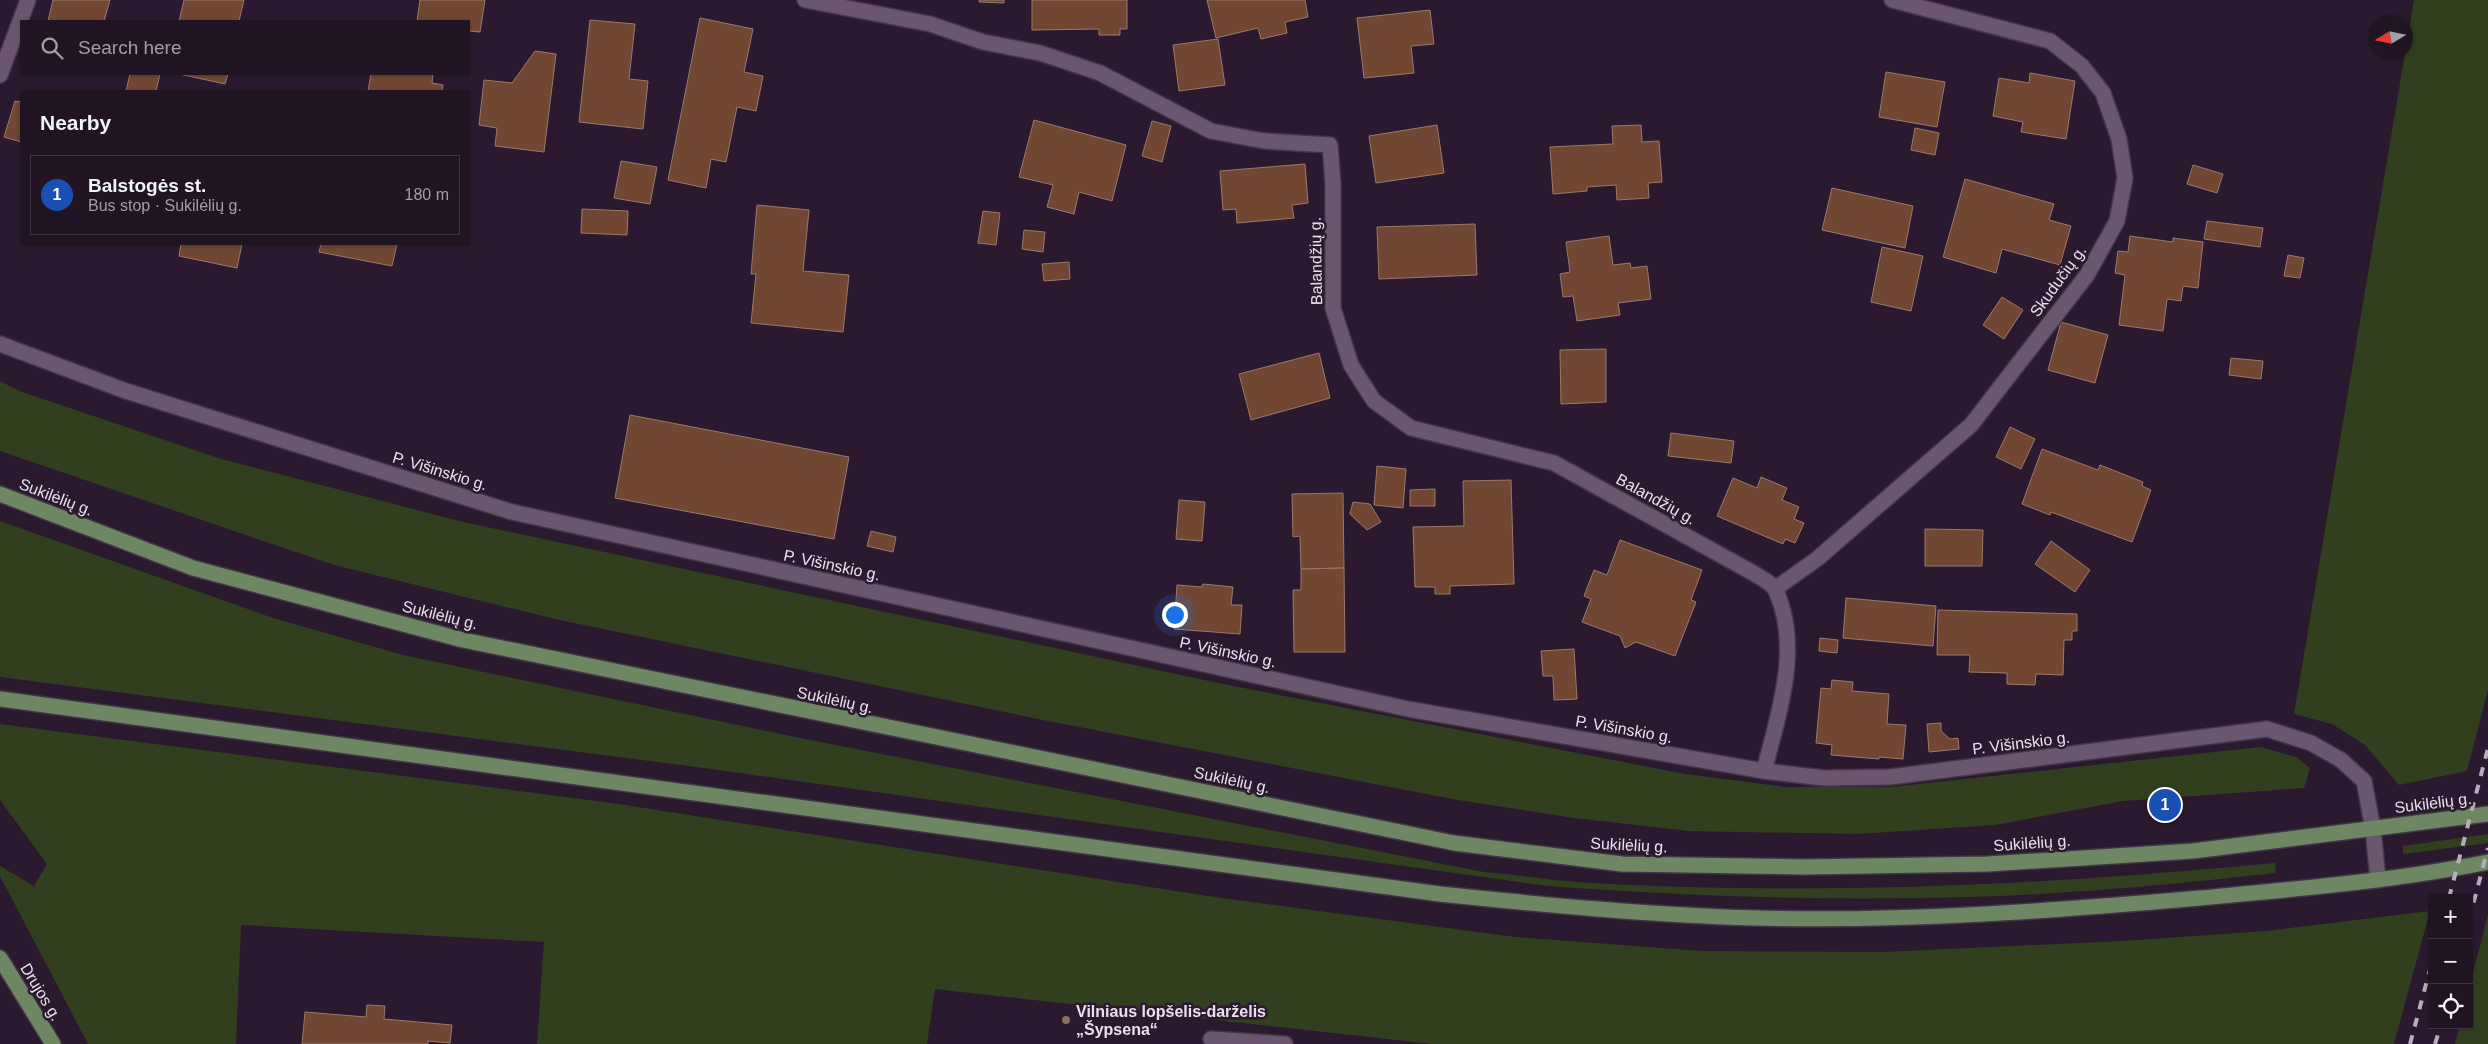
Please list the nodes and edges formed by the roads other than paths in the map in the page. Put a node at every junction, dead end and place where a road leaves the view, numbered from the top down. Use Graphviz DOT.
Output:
graph roads {
  1 [pos="28,0"];
  2 [pos="806,0"];
  3 [pos="1892,0"];
  4 [pos="21,20"];
  5 [pos="20,21"];
  6 [pos="0,75"];
  7 [pos="0,344"];
  8 [pos="0,494"];
  9 [pos="1775,589"];
  10 [pos="0,699"];
  11 [pos="1764,771"];
  12 [pos="2488,814"];
  13 [pos="2373,828"];
  14 [pos="2488,862"];
  15 [pos="2378,880"];
  16 [pos="0,958"];
  17 [pos="1211,1039"];
  18 [pos="52,1044"];
  19 [pos="1285,1044"];
  1 -- 4 [label="street"];
  2 -- 9 [label="street, Balandžių g."];
  3 -- 9 [label="street, Skudučių g."];
  5 -- 6 [label="street"];
  7 -- 11 [label="street, P. Višinskio g."];
  8 -- 13 [label="main road, Sukilėlių g."];
  9 -- 11 [label="street"];
  10 -- 15 [label="main road"];
  11 -- 13 [label="street, P. Višinskio g."];
  12 -- 13 [label="main road, Sukilėlių g."];
  13 -- 15 [label="street, P. Višinskio g."];
  14 -- 15 [label="main road"];
  16 -- 18 [label="main road, Drujos g."];
  17 -- 19 [label="street"];
}
